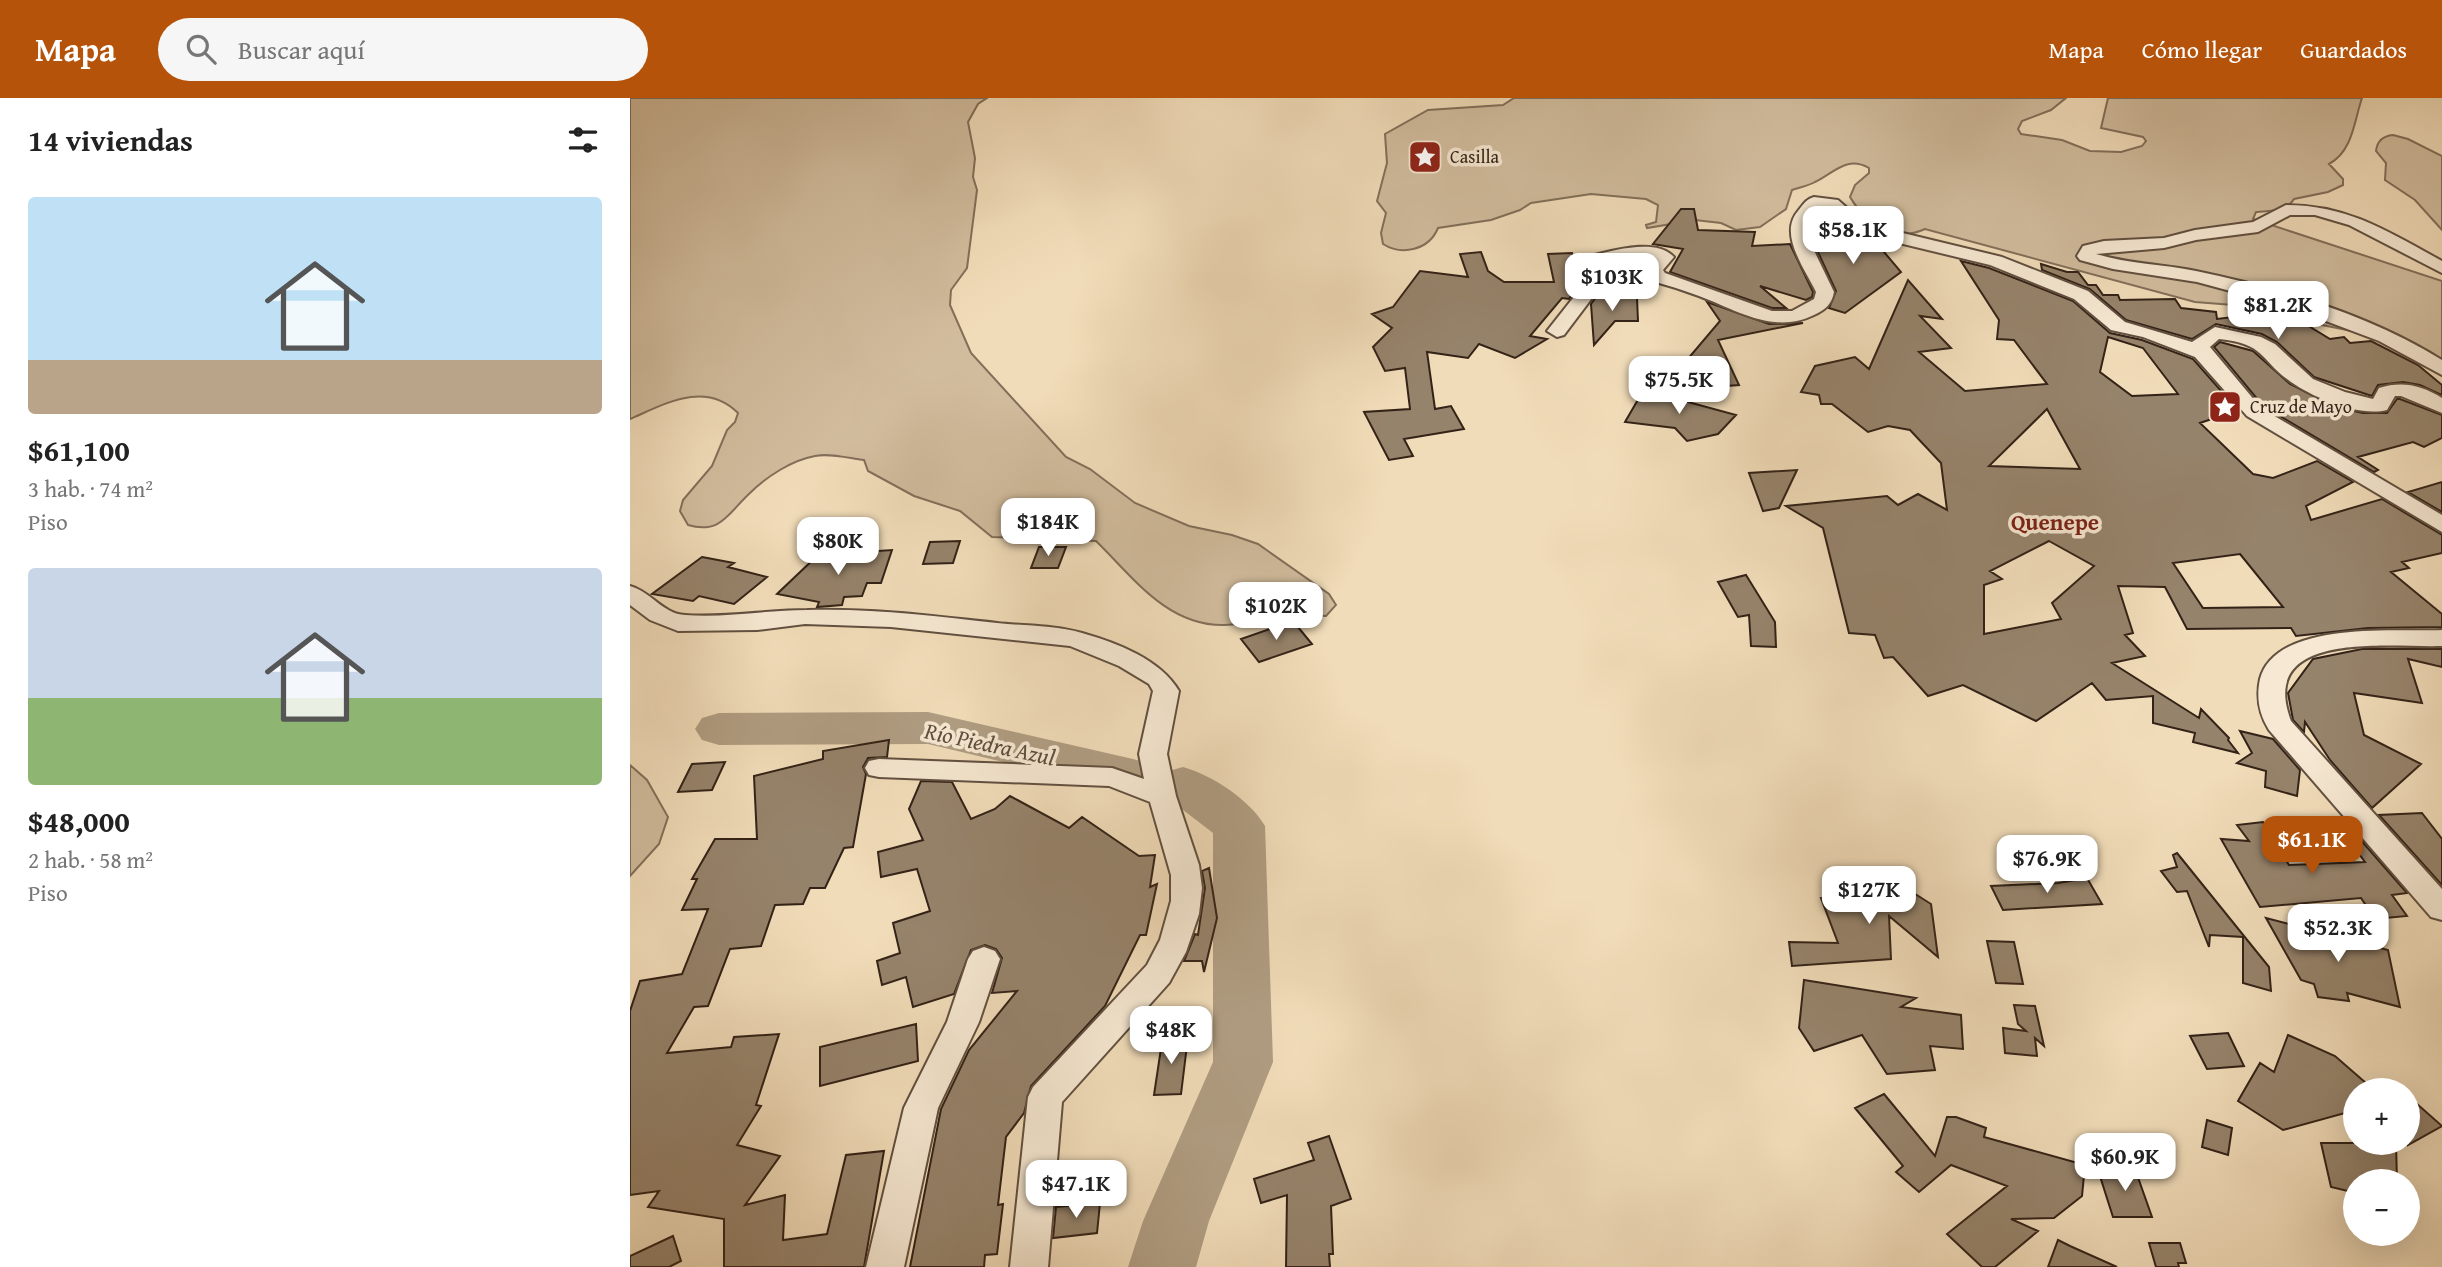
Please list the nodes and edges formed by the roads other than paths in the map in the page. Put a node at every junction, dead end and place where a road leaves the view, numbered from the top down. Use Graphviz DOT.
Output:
graph roads {
  1 [pos="2442,268"];
  2 [pos="1557,331"];
  3 [pos="2202,353"];
  4 [pos="2442,369"];
  5 [pos="2442,407"];
  6 [pos="2442,526"];
  7 [pos="630,593"];
  8 [pos="2442,638"];
  9 [pos="879,768"];
  10 [pos="1162,796"];
  11 [pos="2442,909"];
  12 [pos="984,959"];
  13 [pos="885,1267"];
  14 [pos="1029,1267"];
  1 -- 4 [label="street"];
  2 -- 3 [label="street"];
  3 -- 5 [label="street"];
  3 -- 6 [label="street"];
  7 -- 10 [label="street"];
  8 -- 11 [label="street"];
  9 -- 10 [label="street"];
  10 -- 14 [label="street"];
  12 -- 13 [label="street"];
}
